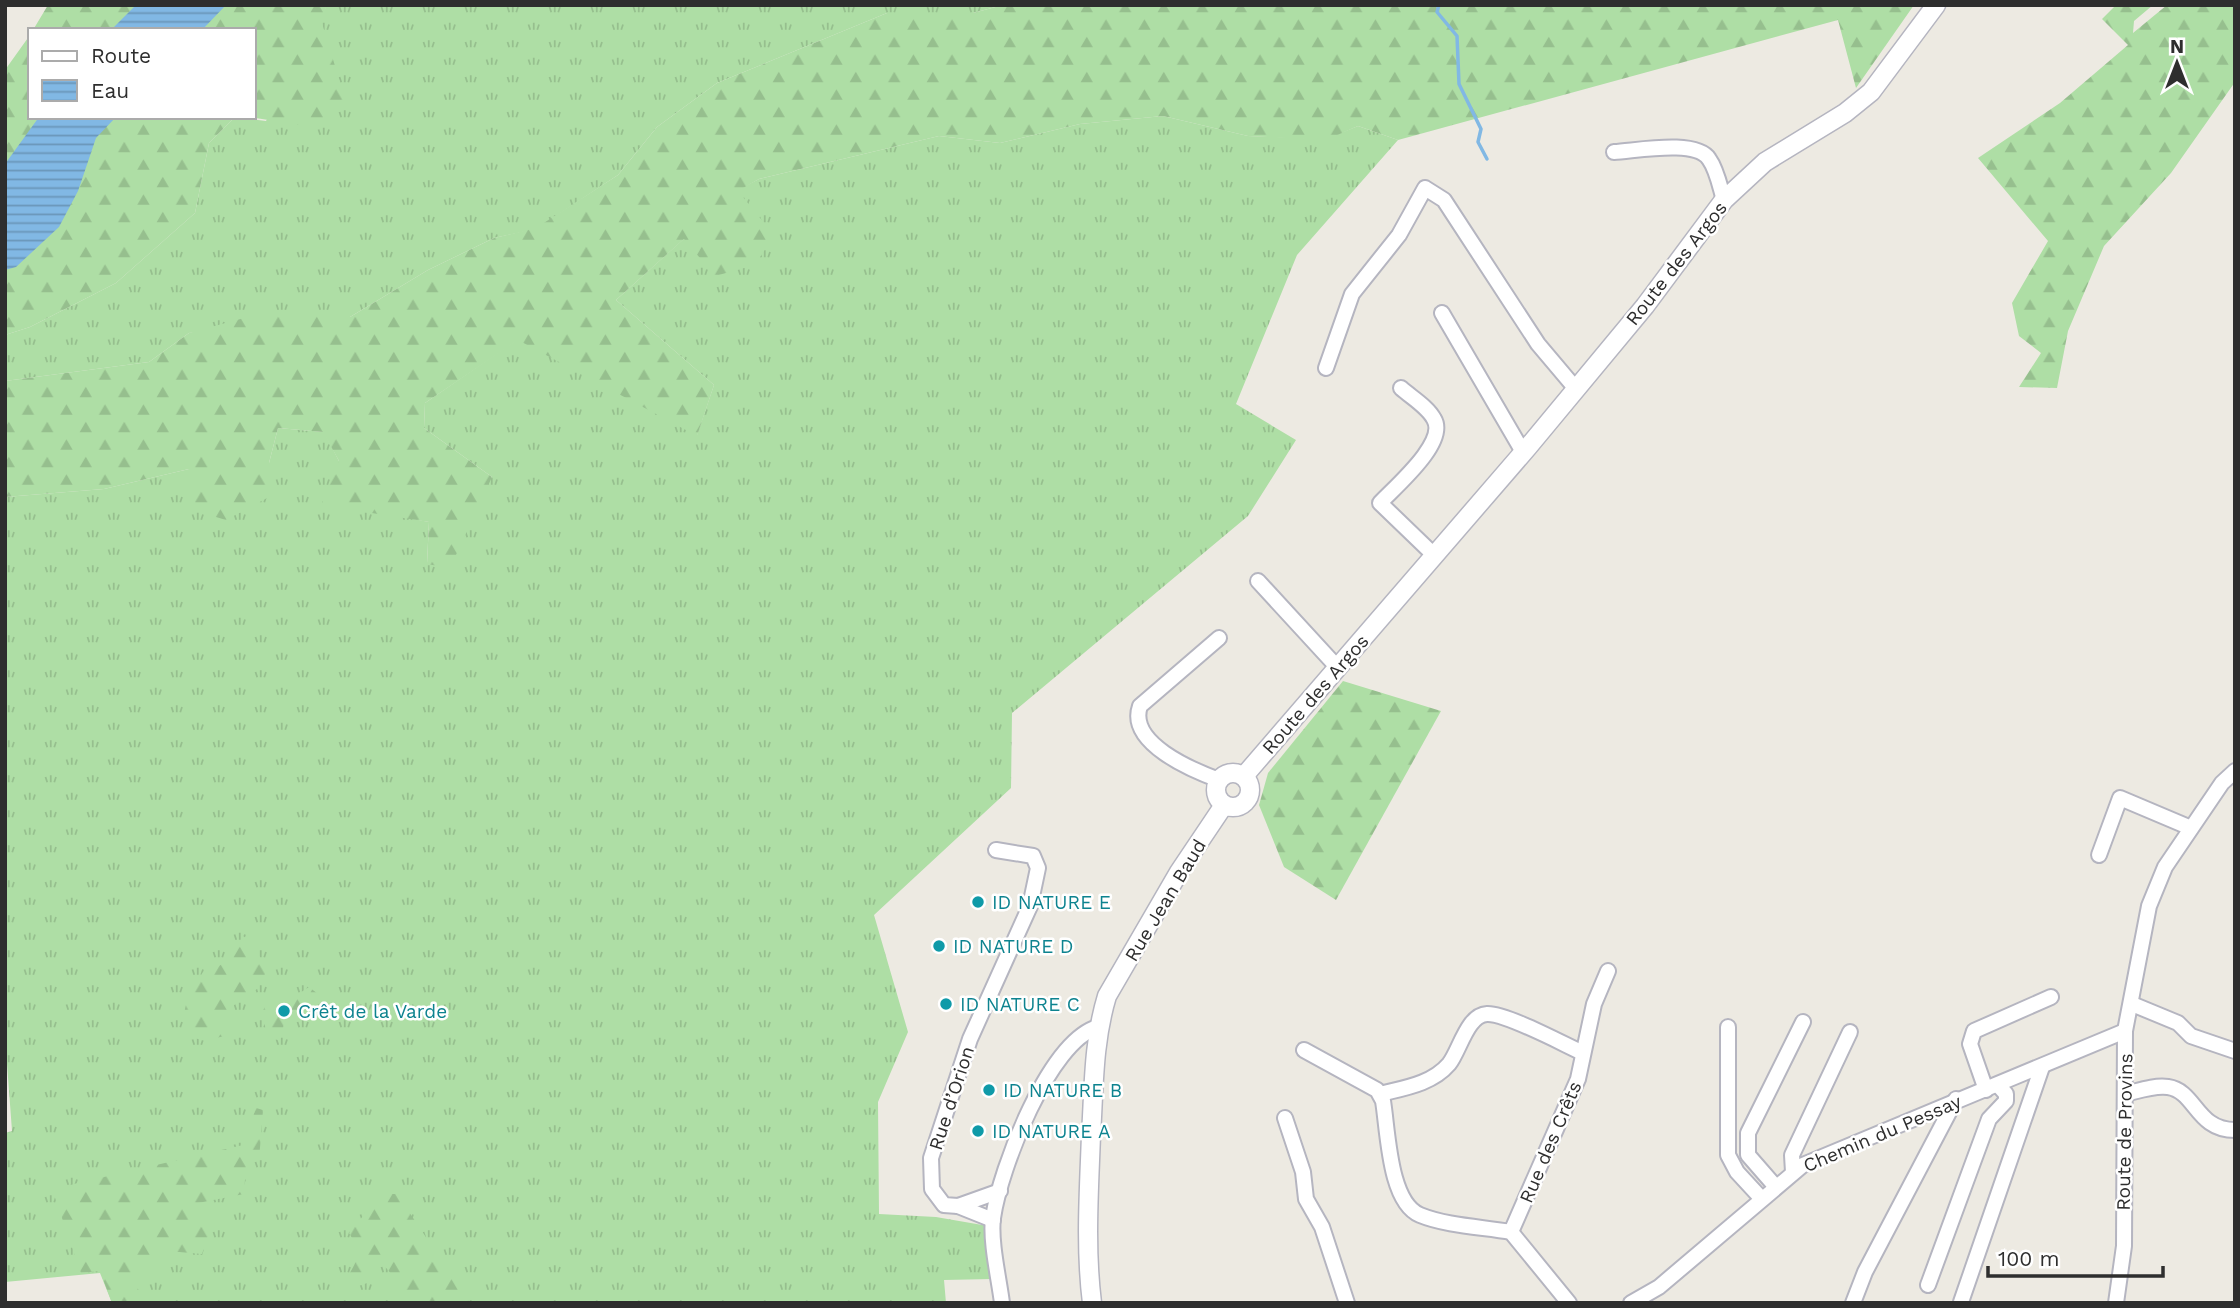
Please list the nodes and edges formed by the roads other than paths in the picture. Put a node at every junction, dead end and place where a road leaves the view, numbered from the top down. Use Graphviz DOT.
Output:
graph roads {
  1 [pos="1936,5"];
  2 [pos="1614,152"];
  3 [pos="1724,200"];
  4 [pos="1502,306"];
  5 [pos="1442,313"];
  6 [pos="1326,368"];
  7 [pos="1402,388"];
  8 [pos="1573,392"];
  9 [pos="1523,452"];
  10 [pos="1435,556"];
  11 [pos="1258,581"];
  12 [pos="1219,638"];
  13 [pos="1338,668"];
  14 [pos="2235,771"];
  15 [pos="1244,776"];
  16 [pos="1219,780"];
  17 [pos="1224,805"];
  18 [pos="2192,828"];
  19 [pos="996,850"];
  20 [pos="2099,855"];
  21 [pos="1608,971"];
  22 [pos="2051,997"];
  23 [pos="2132,1004"];
  24 [pos="1803,1022"];
  25 [pos="1098,1027"];
  26 [pos="1728,1027"];
  27 [pos="2125,1031"];
  28 [pos="1850,1032"];
  29 [pos="1304,1050"];
  30 [pos="2235,1051"];
  31 [pos="1583,1053"];
  32 [pos="2042,1067"];
  33 [pos="1992,1087"];
  34 [pos="1380,1094"];
  35 [pos="2124,1094"];
  36 [pos="1956,1100"];
  37 [pos="1285,1118"];
  38 [pos="2235,1130"];
  39 [pos="1793,1172"];
  40 [pos="1775,1186"];
  41 [pos="1000,1191"];
  42 [pos="1761,1198"];
  43 [pos="958,1206"];
  44 [pos="993,1220"];
  45 [pos="1511,1232"];
  46 [pos="1928,1285"];
  47 [pos="1961,1302"];
  48 [pos="1002,1303"];
  49 [pos="1092,1303"];
  50 [pos="1346,1303"];
  51 [pos="1569,1303"];
  52 [pos="1631,1303"];
  53 [pos="1853,1303"];
  54 [pos="2116,1303"];
  1 -- 3 [label="street, Route des Argos"];
  2 -- 3 [label="street"];
  3 -- 8 [label="street, Route des Argos"];
  4 -- 8 [label="street"];
  5 -- 9 [label="street"];
  6 -- 8 [label="street"];
  7 -- 10 [label="street"];
  8 -- 9 [label="street, Route des Argos"];
  9 -- 10 [label="street, Route des Argos"];
  10 -- 13 [label="street, Route des Argos"];
  11 -- 13 [label="street"];
  12 -- 16 [label="street"];
  13 -- 15 [label="street, Route des Argos"];
  14 -- 18 [label="street, Route de Provins"];
  15 -- 16 [label="street"];
  15 -- 17 [label="street"];
  16 -- 17 [label="street"];
  17 -- 25 [label="street, Rue Jean Baud"];
  18 -- 20 [label="street"];
  18 -- 23 [label="street, Route de Provins"];
  19 -- 43 [label="street, Rue d’Orion"];
  21 -- 31 [label="street, Rue des Crêts"];
  22 -- 33 [label="street"];
  23 -- 27 [label="street, Route de Provins"];
  23 -- 30 [label="street"];
  24 -- 40 [label="street"];
  25 -- 41 [label="street"];
  25 -- 49 [label="street, Rue Jean Baud"];
  26 -- 42 [label="street"];
  27 -- 32 [label="street, Chemin du Pessay"];
  27 -- 35 [label="street, Route de Provins"];
  28 -- 39 [label="street"];
  29 -- 34 [label="street"];
  31 -- 34 [label="street"];
  31 -- 45 [label="street, Rue des Crêts"];
  32 -- 33 [label="street, Chemin du Pessay"];
  32 -- 47 [label="street"];
  33 -- 36 [label="street, Chemin du Pessay"];
  33 -- 46 [label="street"];
  34 -- 45 [label="street"];
  35 -- 38 [label="street"];
  35 -- 54 [label="street, Route de Provins"];
  36 -- 39 [label="street, Chemin du Pessay"];
  36 -- 53 [label="street"];
  37 -- 50 [label="street"];
  39 -- 40 [label="street, Chemin du Pessay"];
  40 -- 42 [label="street, Chemin du Pessay"];
  41 -- 43 [label="street"];
  41 -- 44 [label="street"];
  42 -- 52 [label="street, Chemin du Pessay"];
  43 -- 44 [label="street"];
  44 -- 48 [label="street"];
  45 -- 51 [label="street"];
}
